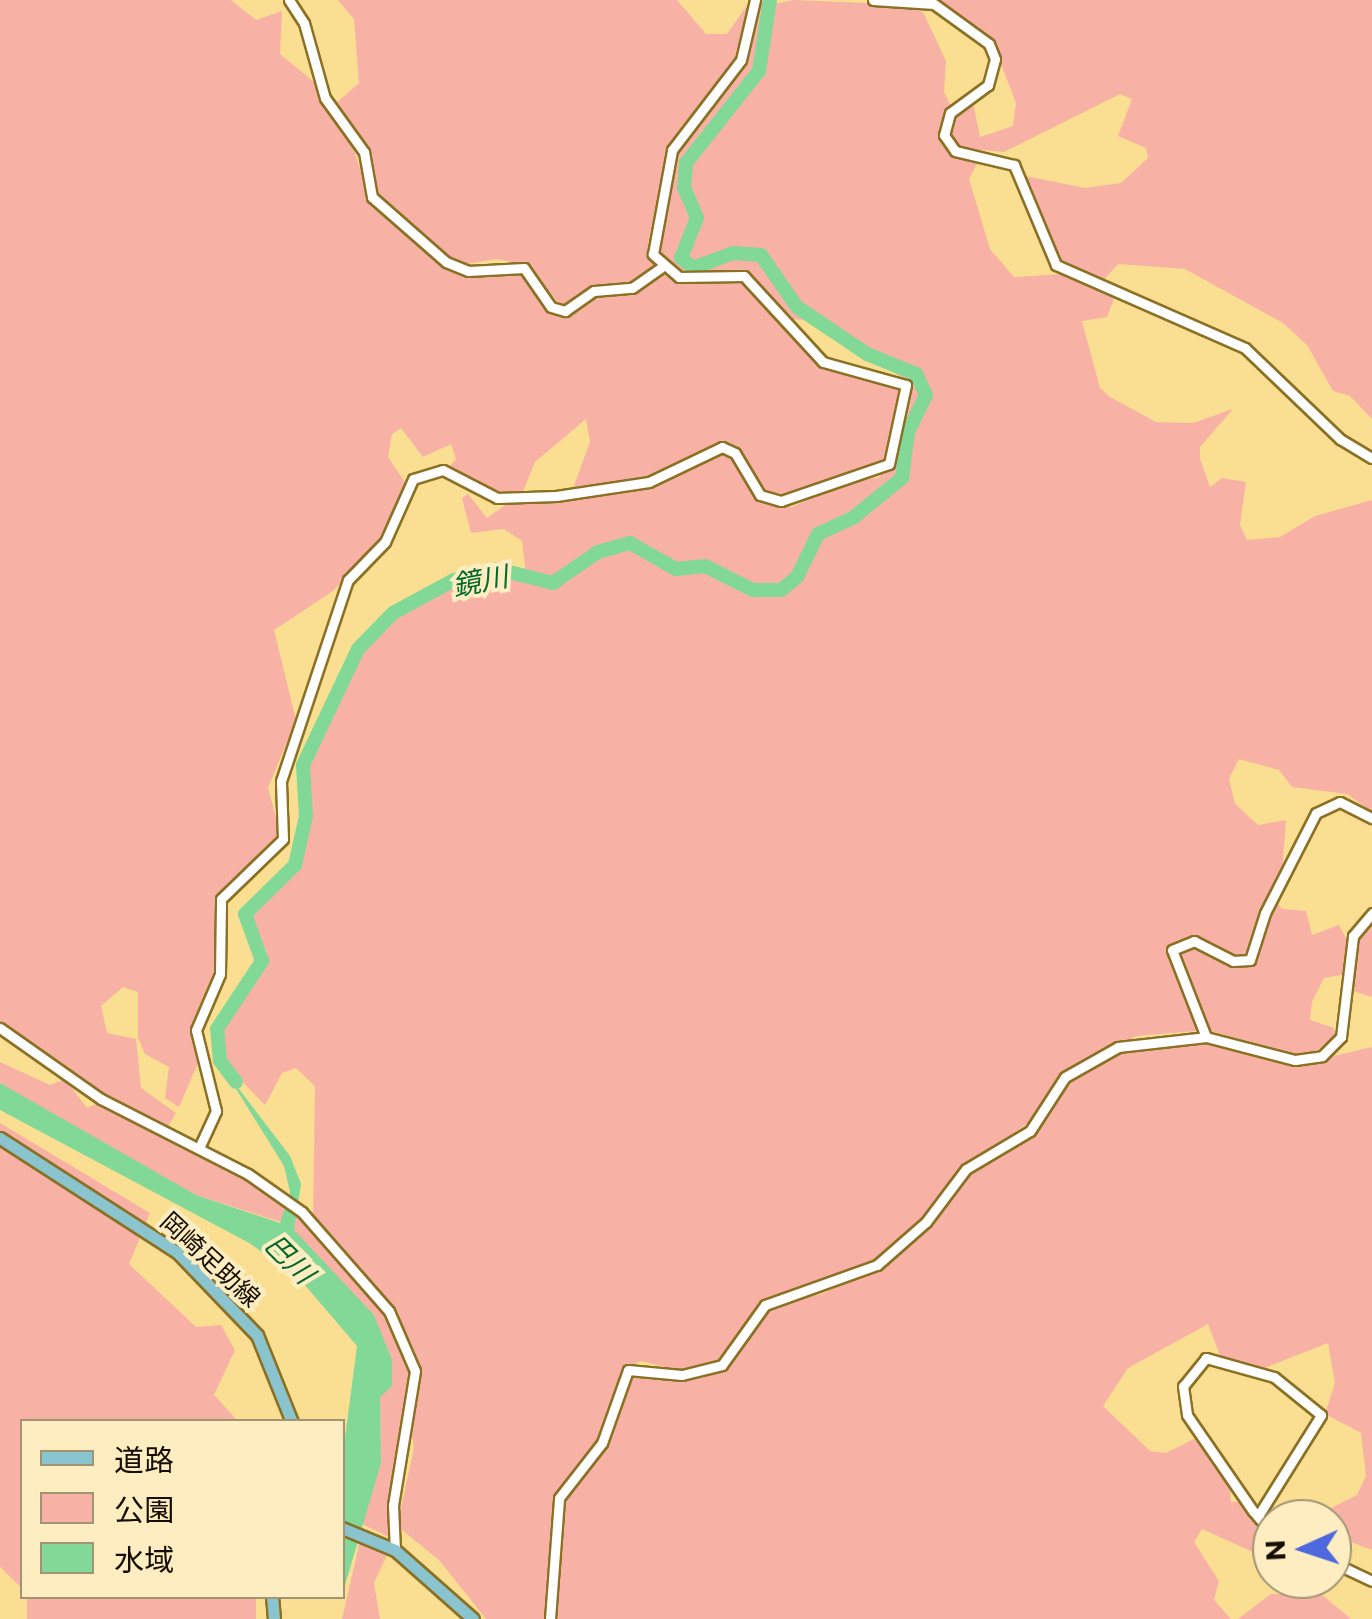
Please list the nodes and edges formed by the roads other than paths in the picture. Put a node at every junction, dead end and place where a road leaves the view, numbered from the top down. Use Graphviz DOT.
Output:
graph roads {
  1 [pos="289,0"];
  2 [pos="755,0"];
  3 [pos="873,0"];
  4 [pos="661,268"];
  5 [pos="1372,458"];
  6 [pos="1372,818"];
  7 [pos="1372,913"];
  8 [pos="0,1028"];
  9 [pos="1206,1036"];
  10 [pos="0,1138"];
  11 [pos="199,1148"];
  12 [pos="291,1419"];
  13 [pos="1258,1516"];
  14 [pos="345,1529"];
  15 [pos="395,1550"];
  16 [pos="473,1619"];
  17 [pos="550,1619"];
  1 -- 4 [label="street"];
  2 -- 4 [label="street"];
  3 -- 5 [label="street"];
  4 -- 11 [label="street"];
  6 -- 9 [label="street"];
  7 -- 9 [label="street"];
  8 -- 11 [label="street"];
  9 -- 17 [label="street"];
  10 -- 12 [label="main road, 岡崎足助線"];
  11 -- 15 [label="street"];
  13 -- 13 [label="street"];
  14 -- 15 [label="main road"];
  15 -- 16 [label="main road"];
}
